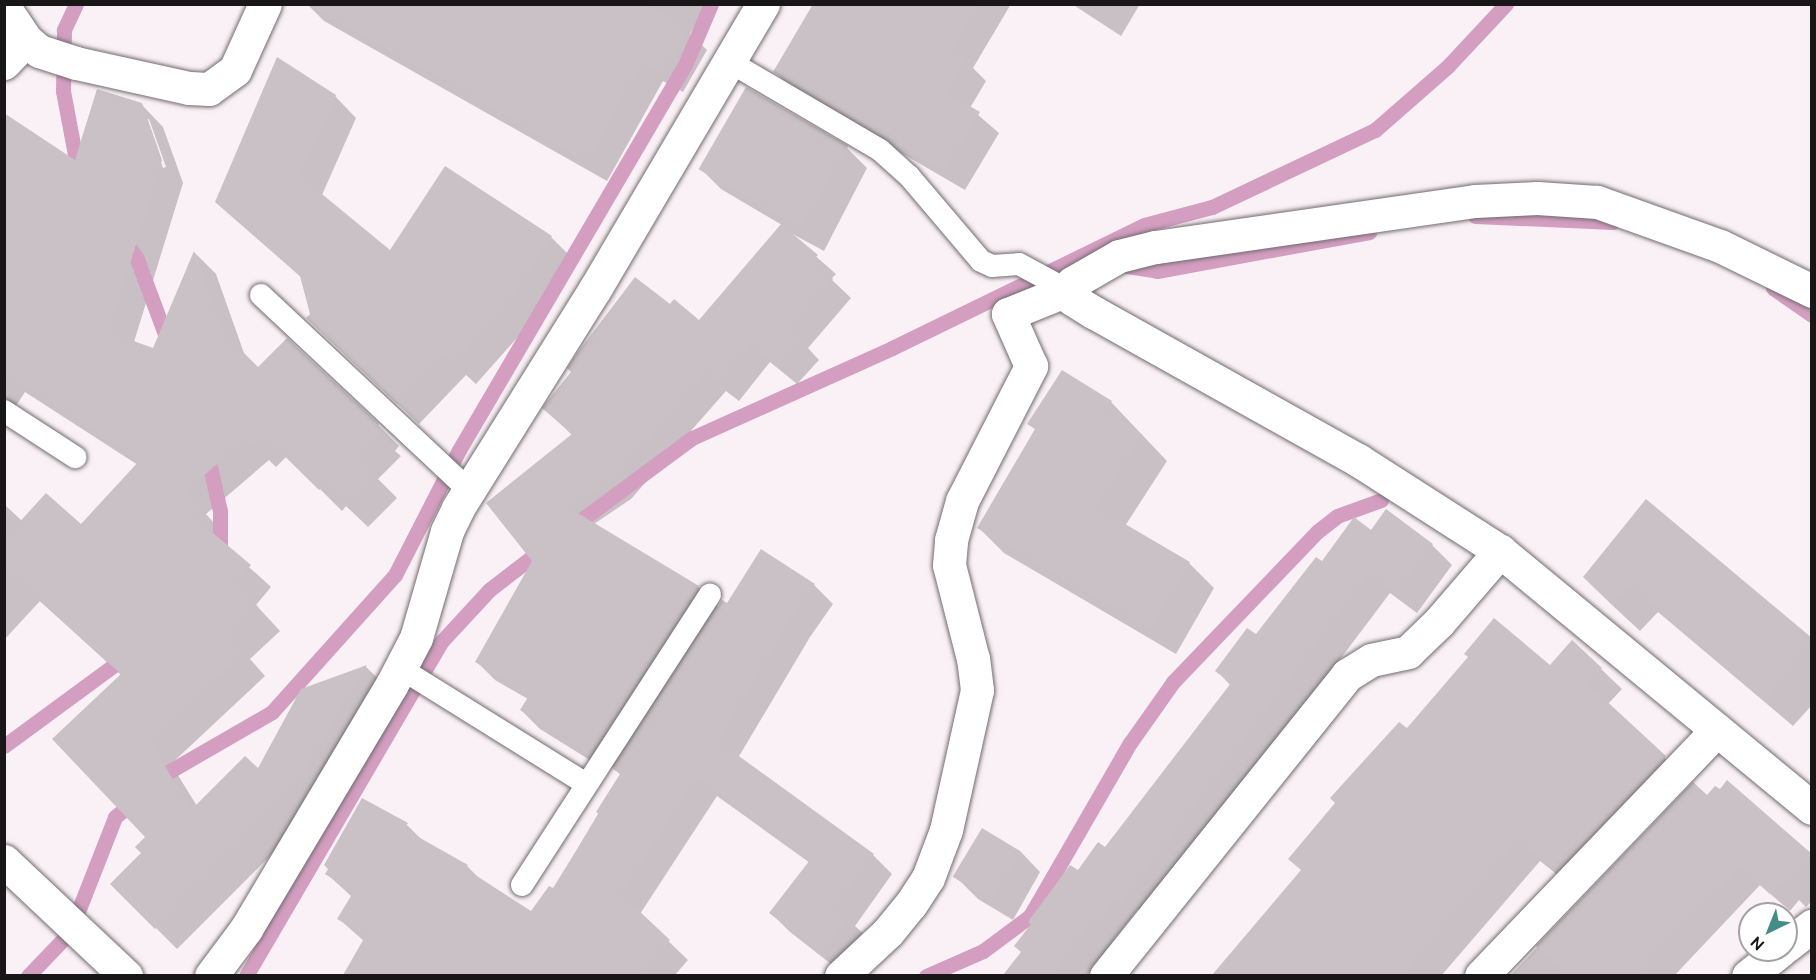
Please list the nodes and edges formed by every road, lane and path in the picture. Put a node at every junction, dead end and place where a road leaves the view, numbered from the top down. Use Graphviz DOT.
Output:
graph roads {
  1 [pos="265,4"];
  2 [pos="763,4"];
  3 [pos="4,7"];
  4 [pos="26,40"];
  5 [pos="730,62"];
  6 [pos="4,63"];
  7 [pos="1067,290"];
  8 [pos="1812,291"];
  9 [pos="261,295"];
  10 [pos="4,411"];
  11 [pos="75,458"];
  12 [pos="469,490"];
  13 [pos="1500,551"];
  14 [pos="710,594"];
  15 [pos="413,676"];
  16 [pos="1717,730"];
  17 [pos="586,784"];
  18 [pos="1812,808"];
  19 [pos="4,861"];
  20 [pos="522,885"];
  21 [pos="1812,926"];
  22 [pos="1798,937"];
  23 [pos="1765,962"];
  24 [pos="126,975"];
  25 [pos="212,975"];
  26 [pos="841,975"];
  27 [pos="1106,975"];
  28 [pos="1481,975"];
  29 [pos="1748,975"];
  1 -- 4 [label="street"];
  2 -- 5 [label="street"];
  3 -- 4 [label="street"];
  4 -- 6 [label="street"];
  5 -- 7 [label="lane"];
  5 -- 12 [label="street"];
  7 -- 8 [label="street"];
  7 -- 13 [label="street"];
  7 -- 26 [label="street"];
  9 -- 12 [label="lane"];
  10 -- 11 [label="lane"];
  12 -- 15 [label="street"];
  13 -- 16 [label="street"];
  13 -- 27 [label="street"];
  14 -- 17 [label="lane"];
  15 -- 17 [label="lane"];
  15 -- 25 [label="street"];
  16 -- 18 [label="street"];
  16 -- 28 [label="street"];
  17 -- 20 [label="lane"];
  19 -- 24 [label="street"];
  21 -- 22 [label="street"];
  23 -- 29 [label="street"];
}
